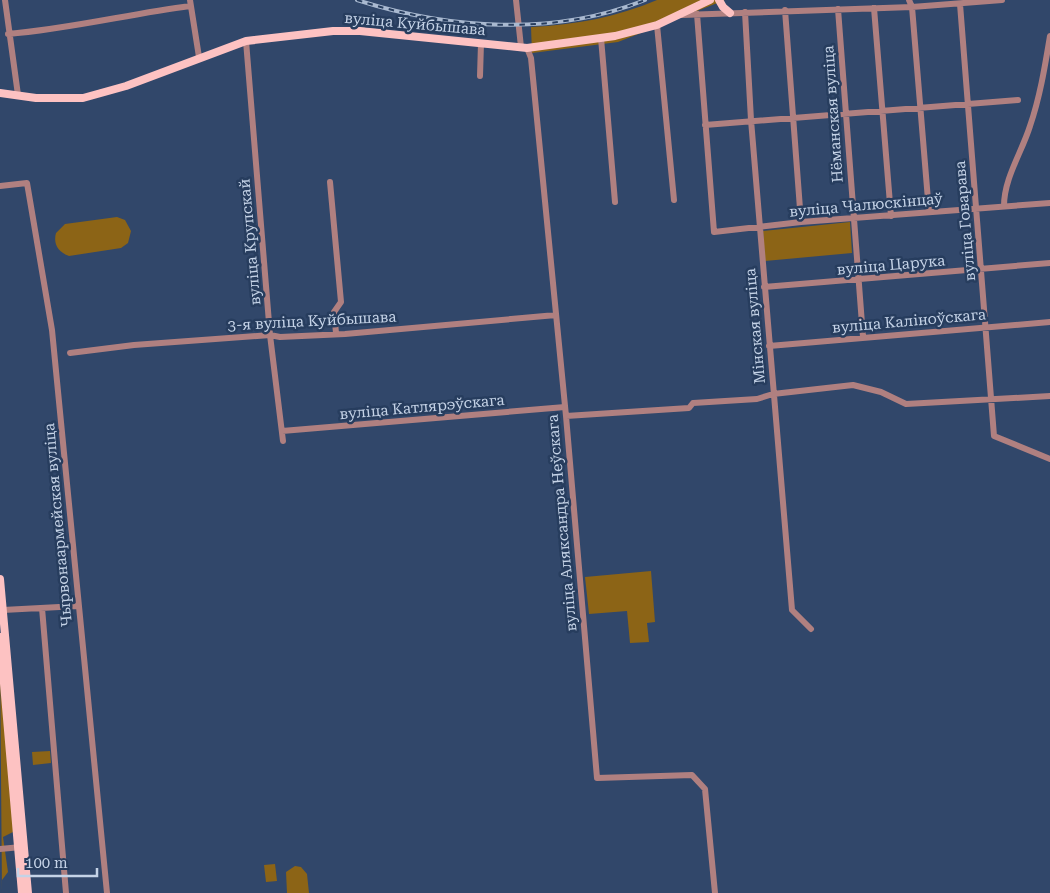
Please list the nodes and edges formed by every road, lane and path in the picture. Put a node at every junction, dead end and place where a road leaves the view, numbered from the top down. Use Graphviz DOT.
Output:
graph roads {
  1 [pos="5,0"];
  2 [pos="516,0"];
  3 [pos="710,0"];
  4 [pos="719,0"];
  5 [pos="909,0"];
  6 [pos="1002,0"];
  7 [pos="190,3"];
  8 [pos="960,4"];
  9 [pos="912,7"];
  10 [pos="874,8"];
  11 [pos="838,9"];
  12 [pos="785,10"];
  13 [pos="745,12"];
  14 [pos="730,13"];
  15 [pos="697,14"];
  16 [pos="682,15"];
  17 [pos="657,25"];
  18 [pos="8,34"];
  19 [pos="1050,36"];
  20 [pos="601,38"];
  21 [pos="246,41"];
  22 [pos="481,43"];
  23 [pos="524,47"];
  24 [pos="199,57"];
  25 [pos="480,76"];
  26 [pos="0,93"];
  27 [pos="18,95"];
  28 [pos="1018,100"];
  29 [pos="968,104"];
  30 [pos="920,109"];
  31 [pos="882,111"];
  32 [pos="844,114"];
  33 [pos="792,117"];
  34 [pos="751,120"];
  35 [pos="705,125"];
  36 [pos="330,182"];
  37 [pos="0,186"];
  38 [pos="674,200"];
  39 [pos="615,202"];
  40 [pos="1050,204"];
  41 [pos="1004,206"];
  42 [pos="976,208"];
  43 [pos="929,212"];
  44 [pos="891,216"];
  45 [pos="853,219"];
  46 [pos="801,222"];
  47 [pos="759,227"];
  48 [pos="1050,263"];
  49 [pos="982,269"];
  50 [pos="858,280"];
  51 [pos="764,288"];
  52 [pos="556,315"];
  53 [pos="1050,322"];
  54 [pos="987,327"];
  55 [pos="336,333"];
  56 [pos="270,335"];
  57 [pos="863,337"];
  58 [pos="769,346"];
  59 [pos="70,353"];
  60 [pos="773,394"];
  61 [pos="1050,396"];
  62 [pos="992,399"];
  63 [pos="565,406"];
  64 [pos="566,416"];
  65 [pos="282,431"];
  66 [pos="283,441"];
  67 [pos="1050,459"];
  68 [pos="0,579"];
  69 [pos="78,606"];
  70 [pos="42,608"];
  71 [pos="3,610"];
  72 [pos="811,629"];
  73 [pos="0,637"];
  74 [pos="21,847"];
  75 [pos="0,849"];
  76 [pos="22,893"];
  77 [pos="28,893"];
  78 [pos="66,893"];
  79 [pos="108,893"];
  80 [pos="715,893"];
  1 -- 18 [label="street"];
  2 -- 23 [label="street, вуліца Аляксандра Неўскага"];
  3 -- 16 [label="main road, вуліца Куйбышава"];
  4 -- 14 [label="main road"];
  5 -- 9 [label="street"];
  6 -- 8 [label="street"];
  7 -- 18 [label="street"];
  7 -- 24 [label="street"];
  8 -- 9 [label="street"];
  8 -- 29 [label="street, вуліца Говарава"];
  9 -- 10 [label="street"];
  9 -- 30 [label="street"];
  10 -- 11 [label="street"];
  10 -- 31 [label="street"];
  11 -- 12 [label="street"];
  11 -- 32 [label="street, Нёманская вуліца"];
  12 -- 13 [label="street"];
  12 -- 33 [label="street"];
  13 -- 14 [label="street"];
  13 -- 34 [label="street, Мінская вуліца"];
  14 -- 15 [label="street"];
  15 -- 16 [label="street"];
  15 -- 35 [label="street"];
  16 -- 17 [label="main road, вуліца Куйбышава"];
  17 -- 20 [label="main road, вуліца Куйбышава"];
  17 -- 38 [label="street"];
  18 -- 27 [label="street"];
  19 -- 41 [label="street"];
  20 -- 23 [label="main road, вуліца Куйбышава"];
  20 -- 39 [label="street"];
  21 -- 22 [label="main road, вуліца Куйбышава"];
  21 -- 24 [label="main road, вуліца Куйбышава"];
  21 -- 56 [label="street, вуліца Крупскай"];
  22 -- 23 [label="main road, вуліца Куйбышава"];
  22 -- 25 [label="street"];
  23 -- 52 [label="street, вуліца Аляксандра Неўскага"];
  24 -- 27 [label="main road, вуліца Куйбышава"];
  26 -- 27 [label="main road, вуліца Куйбышава"];
  28 -- 29 [label="street"];
  29 -- 30 [label="street"];
  29 -- 42 [label="street, вуліца Говарава"];
  30 -- 31 [label="street"];
  30 -- 43 [label="street"];
  31 -- 32 [label="street"];
  31 -- 44 [label="street"];
  32 -- 33 [label="street"];
  32 -- 45 [label="street, Нёманская вуліца"];
  33 -- 34 [label="street"];
  33 -- 46 [label="street"];
  34 -- 35 [label="street"];
  34 -- 47 [label="street, Мінская вуліца"];
  35 -- 47 [label="street, вуліца Чалюскінцаў"];
  36 -- 55 [label="street"];
  37 -- 69 [label="street, Чырвонаармейская вуліца"];
  40 -- 41 [label="street, вуліца Чалюскінцаў"];
  41 -- 42 [label="street, вуліца Чалюскінцаў"];
  42 -- 43 [label="street, вуліца Чалюскінцаў"];
  42 -- 49 [label="street, вуліца Говарава"];
  43 -- 44 [label="street, вуліца Чалюскінцаў"];
  44 -- 45 [label="street, вуліца Чалюскінцаў"];
  45 -- 46 [label="street, вуліца Чалюскінцаў"];
  45 -- 50 [label="street, Нёманская вуліца"];
  46 -- 47 [label="street, вуліца Чалюскінцаў"];
  47 -- 51 [label="street, Мінская вуліца"];
  48 -- 49 [label="street, вуліца Царука"];
  49 -- 50 [label="street, вуліца Царука"];
  49 -- 54 [label="street, вуліца Говарава"];
  50 -- 51 [label="street, вуліца Царука"];
  50 -- 57 [label="street, Нёманская вуліца"];
  51 -- 58 [label="street, Мінская вуліца"];
  52 -- 55 [label="street, 3-я вуліца Куйбышава"];
  52 -- 63 [label="street, вуліца Аляксандра Неўскага"];
  53 -- 54 [label="street, вуліца Каліноўскага"];
  54 -- 57 [label="street, вуліца Каліноўскага"];
  54 -- 62 [label="street, вуліца Говарава"];
  55 -- 56 [label="street, 3-я вуліца Куйбышава"];
  56 -- 59 [label="street, 3-я вуліца Куйбышава"];
  56 -- 65 [label="street, вуліца Крупскай"];
  57 -- 58 [label="street, вуліца Каліноўскага"];
  58 -- 60 [label="street, Мінская вуліца"];
  60 -- 62 [label="street"];
  60 -- 64 [label="street"];
  60 -- 72 [label="street, Мінская вуліца"];
  61 -- 62 [label="street"];
  62 -- 67 [label="street, вуліца Говарава"];
  63 -- 64 [label="street, вуліца Аляксандра Неўскага"];
  63 -- 65 [label="street, вуліца Катлярэўскага"];
  64 -- 80 [label="street, вуліца Аляксандра Неўскага"];
  65 -- 66 [label="street, вуліца Крупскай"];
  68 -- 71 [label="main road"];
  69 -- 70 [label="street"];
  69 -- 79 [label="street, Чырвонаармейская вуліца"];
  70 -- 71 [label="street"];
  70 -- 78 [label="street"];
  71 -- 74 [label="main road"];
  73 -- 74 [label="main road"];
  74 -- 75 [label="street"];
  74 -- 76 [label="main road"];
  74 -- 77 [label="main road"];
}
